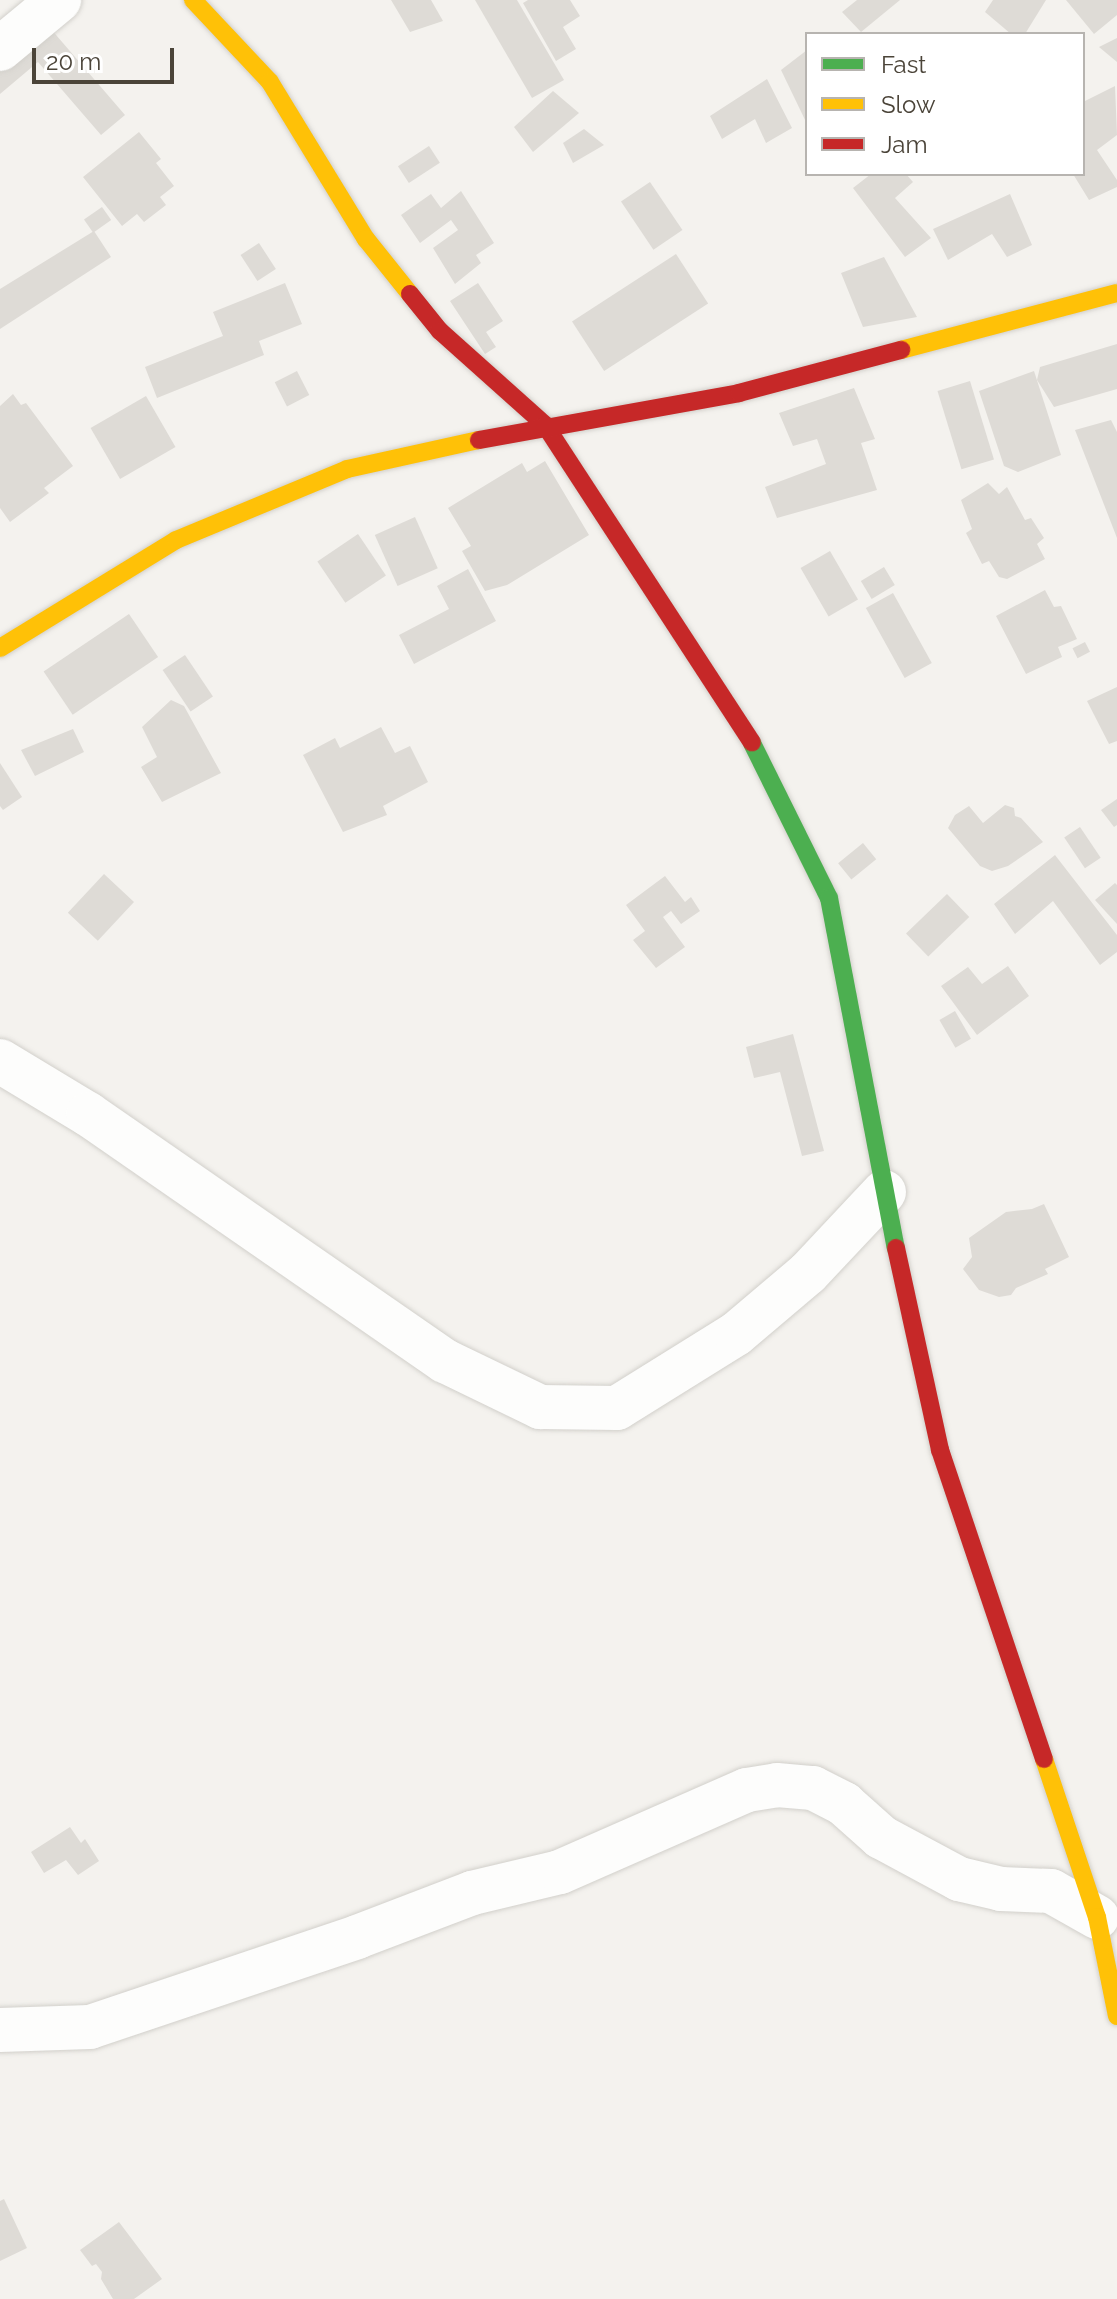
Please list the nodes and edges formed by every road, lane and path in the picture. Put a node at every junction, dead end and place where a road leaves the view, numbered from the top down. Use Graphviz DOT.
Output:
graph roads {
  1 [pos="59,0"];
  2 [pos="193,0"];
  3 [pos="0,49"];
  4 [pos="1117,293"];
  5 [pos="545,425"];
  6 [pos="0,648"];
  7 [pos="0,1061"];
  8 [pos="884,1192"];
  9 [pos="1097,1917"];
  10 [pos="1117,2016"];
  11 [pos="0,2030"];
  1 -- 3 [label="street"];
  2 -- 5 [label="street"];
  4 -- 5 [label="street"];
  5 -- 6 [label="street"];
  5 -- 8 [label="street"];
  7 -- 8 [label="street"];
  8 -- 9 [label="street"];
  9 -- 10 [label="street"];
  9 -- 11 [label="street"];
}
